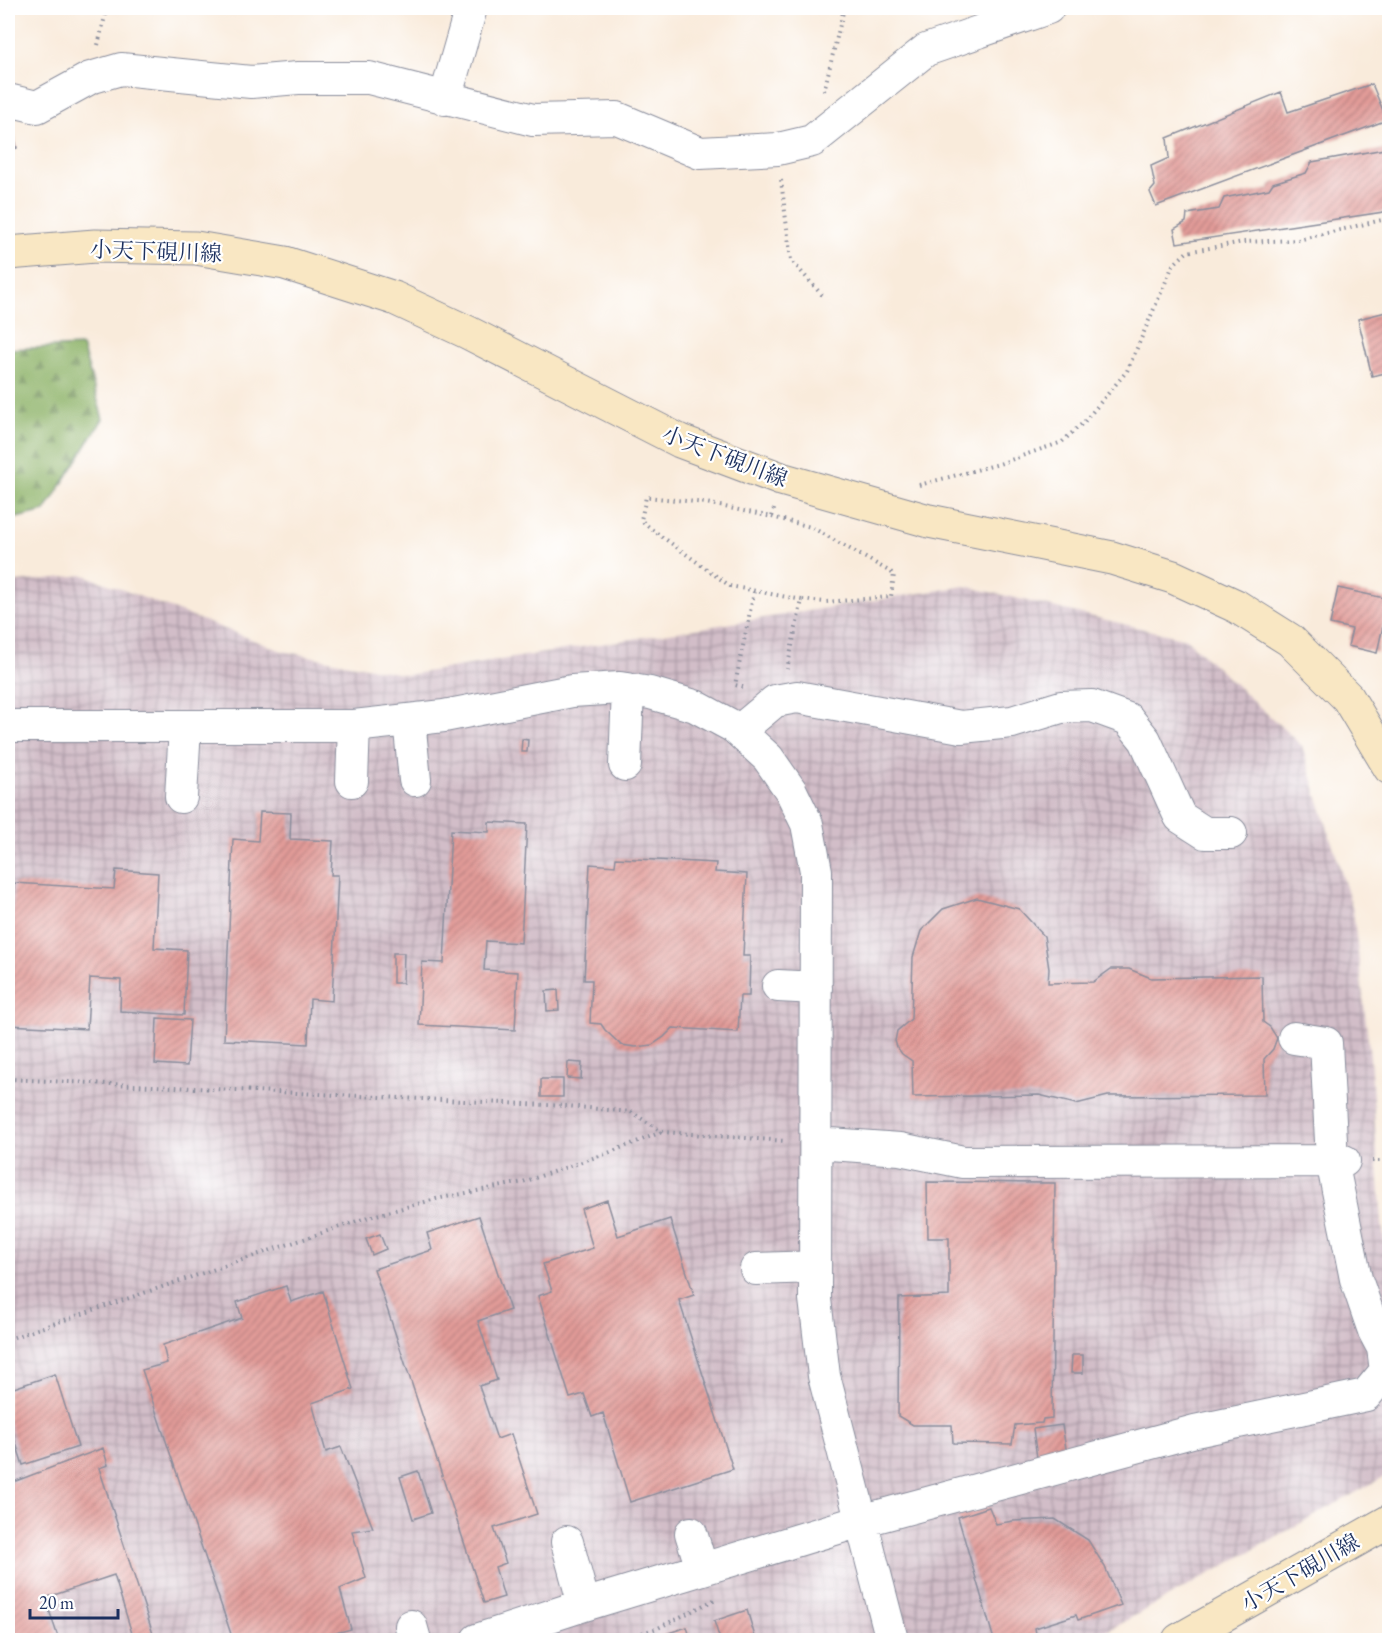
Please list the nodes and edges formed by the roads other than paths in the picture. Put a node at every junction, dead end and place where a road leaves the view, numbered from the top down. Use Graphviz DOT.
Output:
graph roads {
  1 [pos="471,8"];
  2 [pos="1048,8"];
  3 [pos="444,99"];
  4 [pos="8,100"];
  5 [pos="8,253"];
  6 [pos="628,689"];
  7 [pos="409,720"];
  8 [pos="8,726"];
  9 [pos="354,726"];
  10 [pos="185,727"];
  11 [pos="739,731"];
  12 [pos="625,765"];
  13 [pos="1389,768"];
  14 [pos="415,780"];
  15 [pos="352,781"];
  16 [pos="181,797"];
  17 [pos="1231,833"];
  18 [pos="778,986"];
  19 [pos="816,988"];
  20 [pos="1294,1038"];
  21 [pos="816,1143"];
  22 [pos="1338,1161"];
  23 [pos="815,1267"];
  24 [pos="756,1269"];
  25 [pos="861,1521"];
  26 [pos="1389,1521"];
  27 [pos="691,1533"];
  28 [pos="567,1542"];
  29 [pos="702,1569"];
  30 [pos="584,1605"];
  31 [pos="477,1641"];
  32 [pos="892,1641"];
  33 [pos="1179,1641"];
  1 -- 3 [label="street"];
  2 -- 3 [label="street"];
  3 -- 4 [label="street"];
  5 -- 13 [label="main road, 小天下硯川線"];
  6 -- 7 [label="street"];
  6 -- 11 [label="street"];
  6 -- 12 [label="street"];
  7 -- 9 [label="street"];
  7 -- 14 [label="street"];
  8 -- 10 [label="street"];
  9 -- 10 [label="street"];
  9 -- 15 [label="street"];
  10 -- 16 [label="street"];
  11 -- 17 [label="street"];
  11 -- 19 [label="street"];
  18 -- 19 [label="street"];
  19 -- 21 [label="street"];
  20 -- 22 [label="street"];
  21 -- 22 [label="street"];
  21 -- 23 [label="street"];
  22 -- 25 [label="street"];
  23 -- 24 [label="street"];
  23 -- 25 [label="street"];
  25 -- 29 [label="street"];
  25 -- 32 [label="street"];
  26 -- 33 [label="main road, 小天下硯川線"];
  27 -- 29 [label="street"];
  28 -- 30 [label="street"];
  29 -- 30 [label="street"];
  30 -- 31 [label="street"];
}
